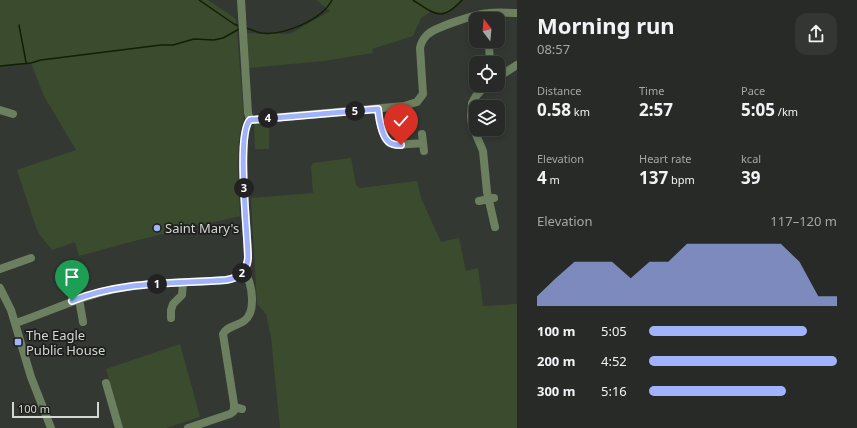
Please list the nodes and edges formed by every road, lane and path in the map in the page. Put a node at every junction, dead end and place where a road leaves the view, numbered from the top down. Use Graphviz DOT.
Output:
graph roads {
  1 [pos="241,0"];
  2 [pos="517,13"];
  3 [pos="517,65"];
  4 [pos="505,73"];
  5 [pos="480,92"];
  6 [pos="378,109"];
  7 [pos="0,110"];
  8 [pos="13,114"];
  9 [pos="250,120"];
  10 [pos="422,134"];
  11 [pos="491,198"];
  12 [pos="479,201"];
  13 [pos="495,227"];
  14 [pos="31,258"];
  15 [pos="0,270"];
  16 [pos="244,271"];
  17 [pos="182,283"];
  18 [pos="0,288"];
  19 [pos="79,298"];
  20 [pos="171,318"];
  21 [pos="83,322"];
  22 [pos="16,323"];
  23 [pos="106,383"];
  24 [pos="51,428"];
  25 [pos="119,428"];
  26 [pos="188,428"];
  1 -- 9 [label="street"];
  2 -- 6 [label="street"];
  3 -- 4 [label="street"];
  5 -- 11 [label="street"];
  6 -- 9 [label="street"];
  6 -- 10 [label="street"];
  7 -- 8 [label="street"];
  9 -- 16 [label="street"];
  11 -- 12 [label="street"];
  11 -- 13 [label="street"];
  14 -- 15 [label="street"];
  16 -- 17 [label="street"];
  16 -- 26 [label="street"];
  17 -- 19 [label="street"];
  17 -- 20 [label="street"];
  18 -- 22 [label="street"];
  19 -- 21 [label="street"];
  19 -- 22 [label="street"];
  22 -- 24 [label="street"];
  23 -- 25 [label="street"];
}
